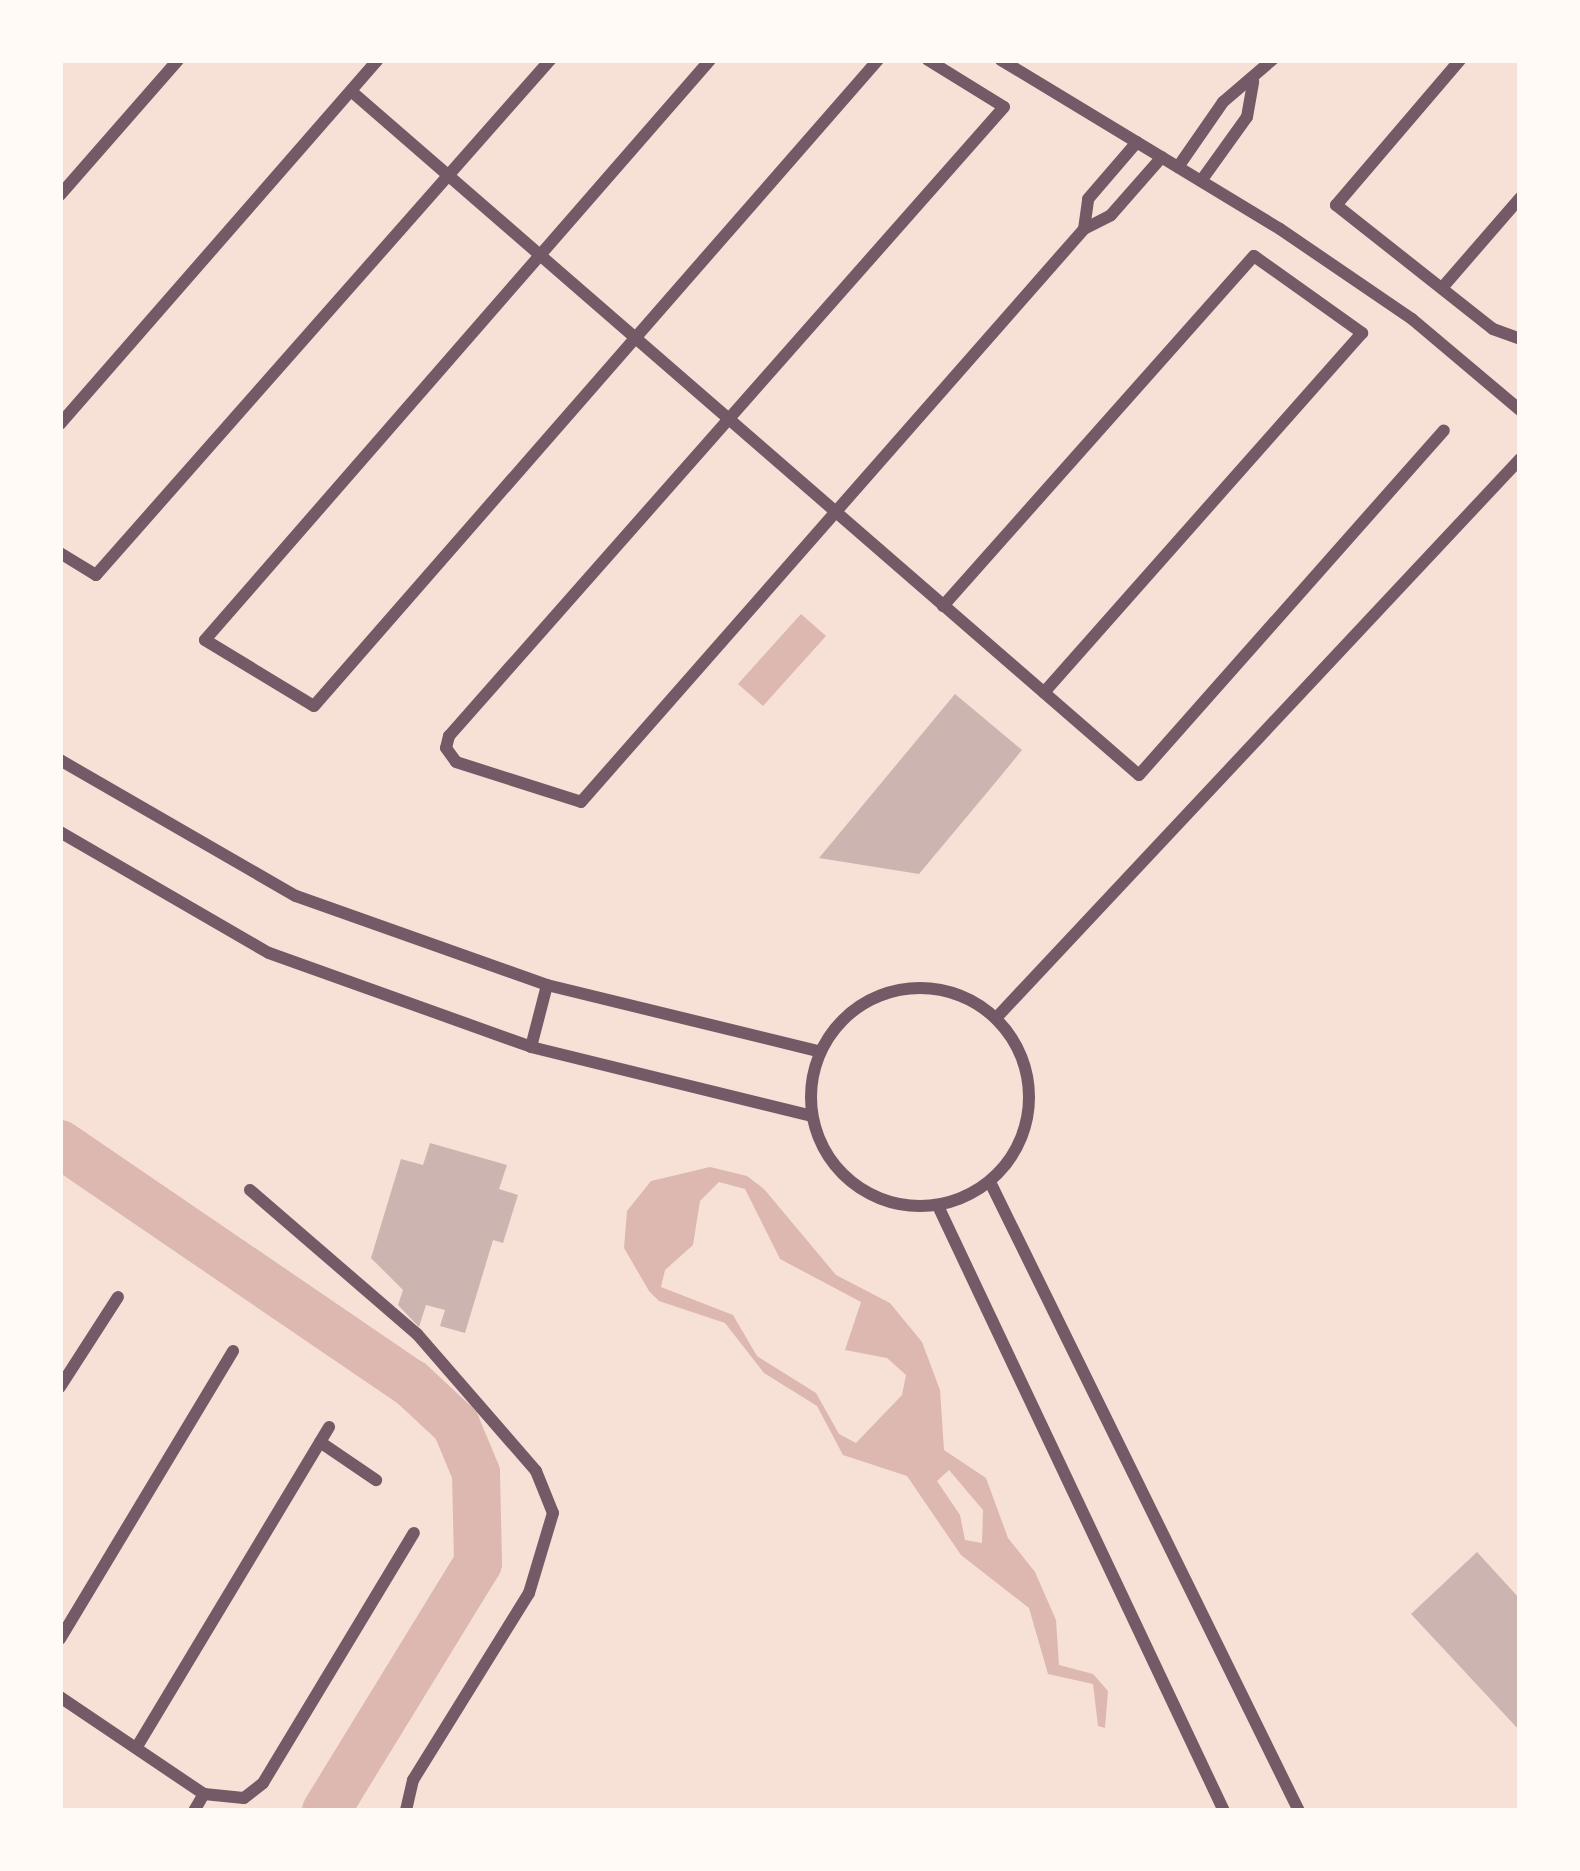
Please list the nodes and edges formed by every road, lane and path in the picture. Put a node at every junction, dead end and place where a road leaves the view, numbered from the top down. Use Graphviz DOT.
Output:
graph roads {
  1 [pos="178,60"];
  2 [pos="377,60"];
  3 [pos="550,60"];
  4 [pos="710,60"];
  5 [pos="878,60"];
  6 [pos="928,60"];
  7 [pos="1001,60"];
  8 [pos="1273,60"];
  9 [pos="1460,60"];
  10 [pos="1253,82"];
  11 [pos="351,91"];
  12 [pos="1137,142"];
  13 [pos="1162,158"];
  14 [pos="1178,167"];
  15 [pos="448,176"];
  16 [pos="1202,181"];
  17 [pos="60,195"];
  18 [pos="1520,198"];
  19 [pos="1084,229"];
  20 [pos="540,255"];
  21 [pos="1442,288"];
  22 [pos="635,338"];
  23 [pos="1520,338"];
  24 [pos="1520,410"];
  25 [pos="729,419"];
  26 [pos="60,424"];
  27 [pos="1444,430"];
  28 [pos="1520,459"];
  29 [pos="836,512"];
  30 [pos="60,553"];
  31 [pos="944,606"];
  32 [pos="1044,693"];
  33 [pos="60,760"];
  34 [pos="60,832"];
  35 [pos="547,985"];
  36 [pos="997,1017"];
  37 [pos="531,1047"];
  38 [pos="818,1051"];
  39 [pos="812,1116"];
  40 [pos="990,1181"];
  41 [pos="250,1190"];
  42 [pos="938,1206"];
  43 [pos="118,1297"];
  44 [pos="233,1351"];
  45 [pos="60,1387"];
  46 [pos="329,1427"];
  47 [pos="320,1442"];
  48 [pos="376,1480"];
  49 [pos="414,1533"];
  50 [pos="60,1639"];
  51 [pos="60,1697"];
  52 [pos="138,1745"];
  53 [pos="204,1794"];
  54 [pos="194,1811"];
  55 [pos="406,1811"];
  56 [pos="1224,1811"];
  57 [pos="1299,1811"];
  1 -- 17 [label="street"];
  2 -- 11 [label="street"];
  3 -- 15 [label="street"];
  4 -- 20 [label="street"];
  5 -- 22 [label="street"];
  6 -- 25 [label="street"];
  7 -- 12 [label="street"];
  8 -- 10 [label="street"];
  9 -- 21 [label="street"];
  10 -- 14 [label="street"];
  10 -- 16 [label="street"];
  11 -- 15 [label="street"];
  11 -- 26 [label="street"];
  12 -- 13 [label="street"];
  12 -- 19 [label="street"];
  13 -- 14 [label="street"];
  13 -- 19 [label="street"];
  14 -- 16 [label="street"];
  15 -- 20 [label="street"];
  15 -- 30 [label="street"];
  16 -- 24 [label="street"];
  18 -- 21 [label="street"];
  19 -- 29 [label="street"];
  20 -- 22 [label="street"];
  20 -- 22 [label="street"];
  21 -- 23 [label="street"];
  22 -- 25 [label="street"];
  25 -- 29 [label="street"];
  25 -- 29 [label="street"];
  27 -- 32 [label="street"];
  28 -- 36 [label="street"];
  29 -- 31 [label="street"];
  31 -- 32 [label="street"];
  31 -- 32 [label="street"];
  33 -- 35 [label="street"];
  34 -- 37 [label="street"];
  35 -- 37 [label="street"];
  35 -- 38 [label="street"];
  36 -- 38 [label="street"];
  36 -- 40 [label="street"];
  37 -- 39 [label="street"];
  38 -- 39 [label="street"];
  39 -- 42 [label="street"];
  40 -- 42 [label="street"];
  40 -- 57 [label="street"];
  41 -- 55 [label="street"];
  42 -- 56 [label="street"];
  43 -- 45 [label="street"];
  44 -- 50 [label="street"];
  46 -- 47 [label="street"];
  47 -- 48 [label="street"];
  47 -- 52 [label="street"];
  49 -- 53 [label="street"];
  51 -- 52 [label="street"];
  52 -- 53 [label="street"];
  53 -- 54 [label="street"];
}
